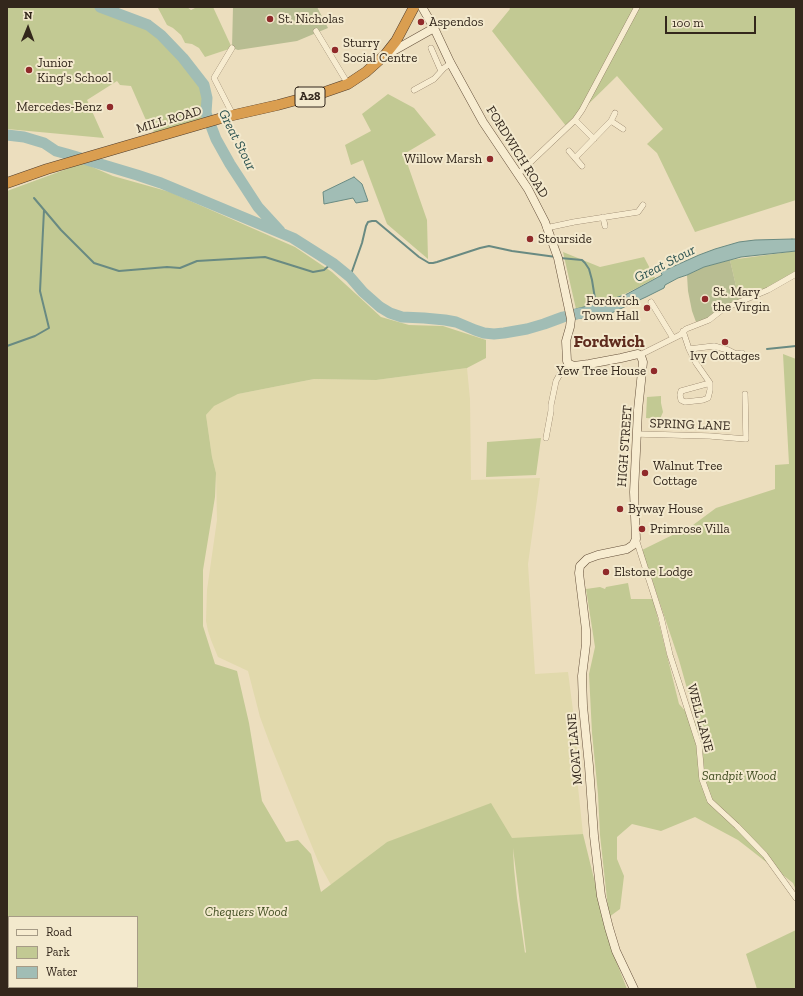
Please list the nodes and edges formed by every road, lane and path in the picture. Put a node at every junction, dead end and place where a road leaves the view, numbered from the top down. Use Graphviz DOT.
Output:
graph roads {
  1 [pos="414,7"];
  2 [pos="422,7"];
  3 [pos="637,7"];
  4 [pos="434,28"];
  5 [pos="316,31"];
  6 [pos="232,48"];
  7 [pos="431,48"];
  8 [pos="385,55"];
  9 [pos="451,63"];
  10 [pos="441,71"];
  11 [pos="348,84"];
  12 [pos="414,90"];
  13 [pos="615,113"];
  14 [pos="229,116"];
  15 [pos="575,120"];
  16 [pos="612,121"];
  17 [pos="623,129"];
  18 [pos="594,140"];
  19 [pos="569,151"];
  20 [pos="575,158"];
  21 [pos="582,166"];
  22 [pos="518,174"];
  23 [pos="7,182"];
  24 [pos="643,205"];
  25 [pos="603,217"];
  26 [pos="605,226"];
  27 [pos="546,228"];
  28 [pos="796,274"];
  29 [pos="651,302"];
  30 [pos="684,330"];
  31 [pos="672,338"];
  32 [pos="689,349"];
  33 [pos="742,353"];
  34 [pos="640,355"];
  35 [pos="569,364"];
  36 [pos="710,383"];
  37 [pos="745,394"];
  38 [pos="637,434"];
  39 [pos="546,438"];
  40 [pos="636,539"];
  41 [pos="796,898"];
  42 [pos="634,989"];
  1 -- 8 [label="highway, A28"];
  2 -- 4 [label="street, FORDWICH ROAD"];
  3 -- 15 [label="street"];
  4 -- 8 [label="street"];
  4 -- 9 [label="street, FORDWICH ROAD"];
  5 -- 11 [label="street"];
  6 -- 14 [label="street"];
  7 -- 10 [label="street"];
  8 -- 11 [label="highway, MILL ROAD / A28"];
  9 -- 10 [label="street"];
  9 -- 22 [label="street, FORDWICH ROAD"];
  10 -- 12 [label="street"];
  11 -- 14 [label="highway, MILL ROAD / A28"];
  13 -- 16 [label="street"];
  14 -- 23 [label="highway, MILL ROAD / A28"];
  15 -- 18 [label="street"];
  15 -- 22 [label="street"];
  16 -- 17 [label="street"];
  16 -- 18 [label="street"];
  18 -- 20 [label="street"];
  19 -- 20 [label="street"];
  20 -- 21 [label="street"];
  22 -- 27 [label="street, FORDWICH ROAD"];
  24 -- 25 [label="street"];
  25 -- 26 [label="street"];
  25 -- 27 [label="street"];
  27 -- 35 [label="street, FORDWICH ROAD"];
  28 -- 30 [label="street"];
  29 -- 31 [label="street"];
  30 -- 31 [label="street"];
  30 -- 32 [label="street"];
  31 -- 34 [label="street"];
  32 -- 33 [label="street"];
  32 -- 36 [label="street"];
  34 -- 35 [label="street"];
  34 -- 38 [label="street, HIGH STREET"];
  35 -- 39 [label="street"];
  36 -- 36 [label="street"];
  37 -- 38 [label="street, SPRING LANE"];
  38 -- 40 [label="street, HIGH STREET"];
  40 -- 41 [label="street, WELL LANE"];
  40 -- 42 [label="street, MOAT LANE"];
}
